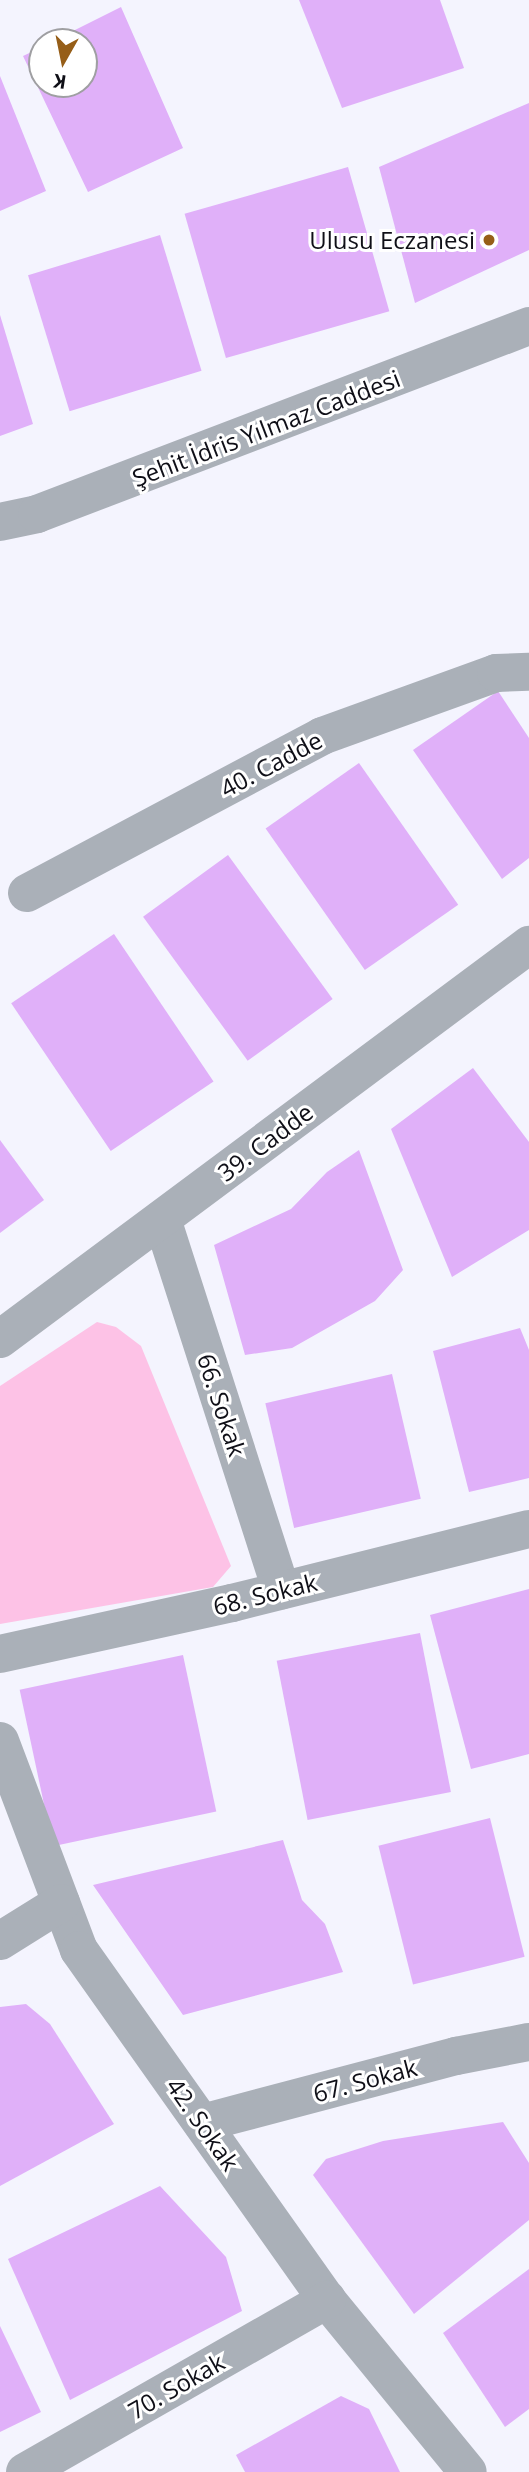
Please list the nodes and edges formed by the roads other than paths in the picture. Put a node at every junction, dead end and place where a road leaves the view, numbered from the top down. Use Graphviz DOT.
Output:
graph roads {
  1 [pos="529,326"];
  2 [pos="0,523"];
  3 [pos="529,672"];
  4 [pos="27,893"];
  5 [pos="529,945"];
  6 [pos="162,1219"];
  7 [pos="0,1339"];
  8 [pos="529,1528"];
  9 [pos="281,1590"];
  10 [pos="0,1654"];
  11 [pos="0,1741"];
  12 [pos="61,1903"];
  13 [pos="0,1941"];
  14 [pos="529,2042"];
  15 [pos="202,2123"];
  16 [pos="327,2300"];
  17 [pos="24,2472"];
  18 [pos="468,2472"];
  1 -- 2 [label="street, Şehit İdris Yılmaz Caddesi"];
  3 -- 4 [label="street, 40. Cadde"];
  5 -- 6 [label="street, 39. Cadde"];
  6 -- 7 [label="street, 39. Cadde"];
  6 -- 9 [label="street, 66. Sokak"];
  8 -- 9 [label="street, 68. Sokak"];
  9 -- 10 [label="street, 68. Sokak"];
  11 -- 12 [label="street, 42. Sokak"];
  12 -- 13 [label="street"];
  12 -- 15 [label="street, 42. Sokak"];
  14 -- 15 [label="street, 67. Sokak"];
  15 -- 16 [label="street, 42. Sokak"];
  16 -- 17 [label="street, 70. Sokak"];
  16 -- 18 [label="street, 42. Sokak"];
}
